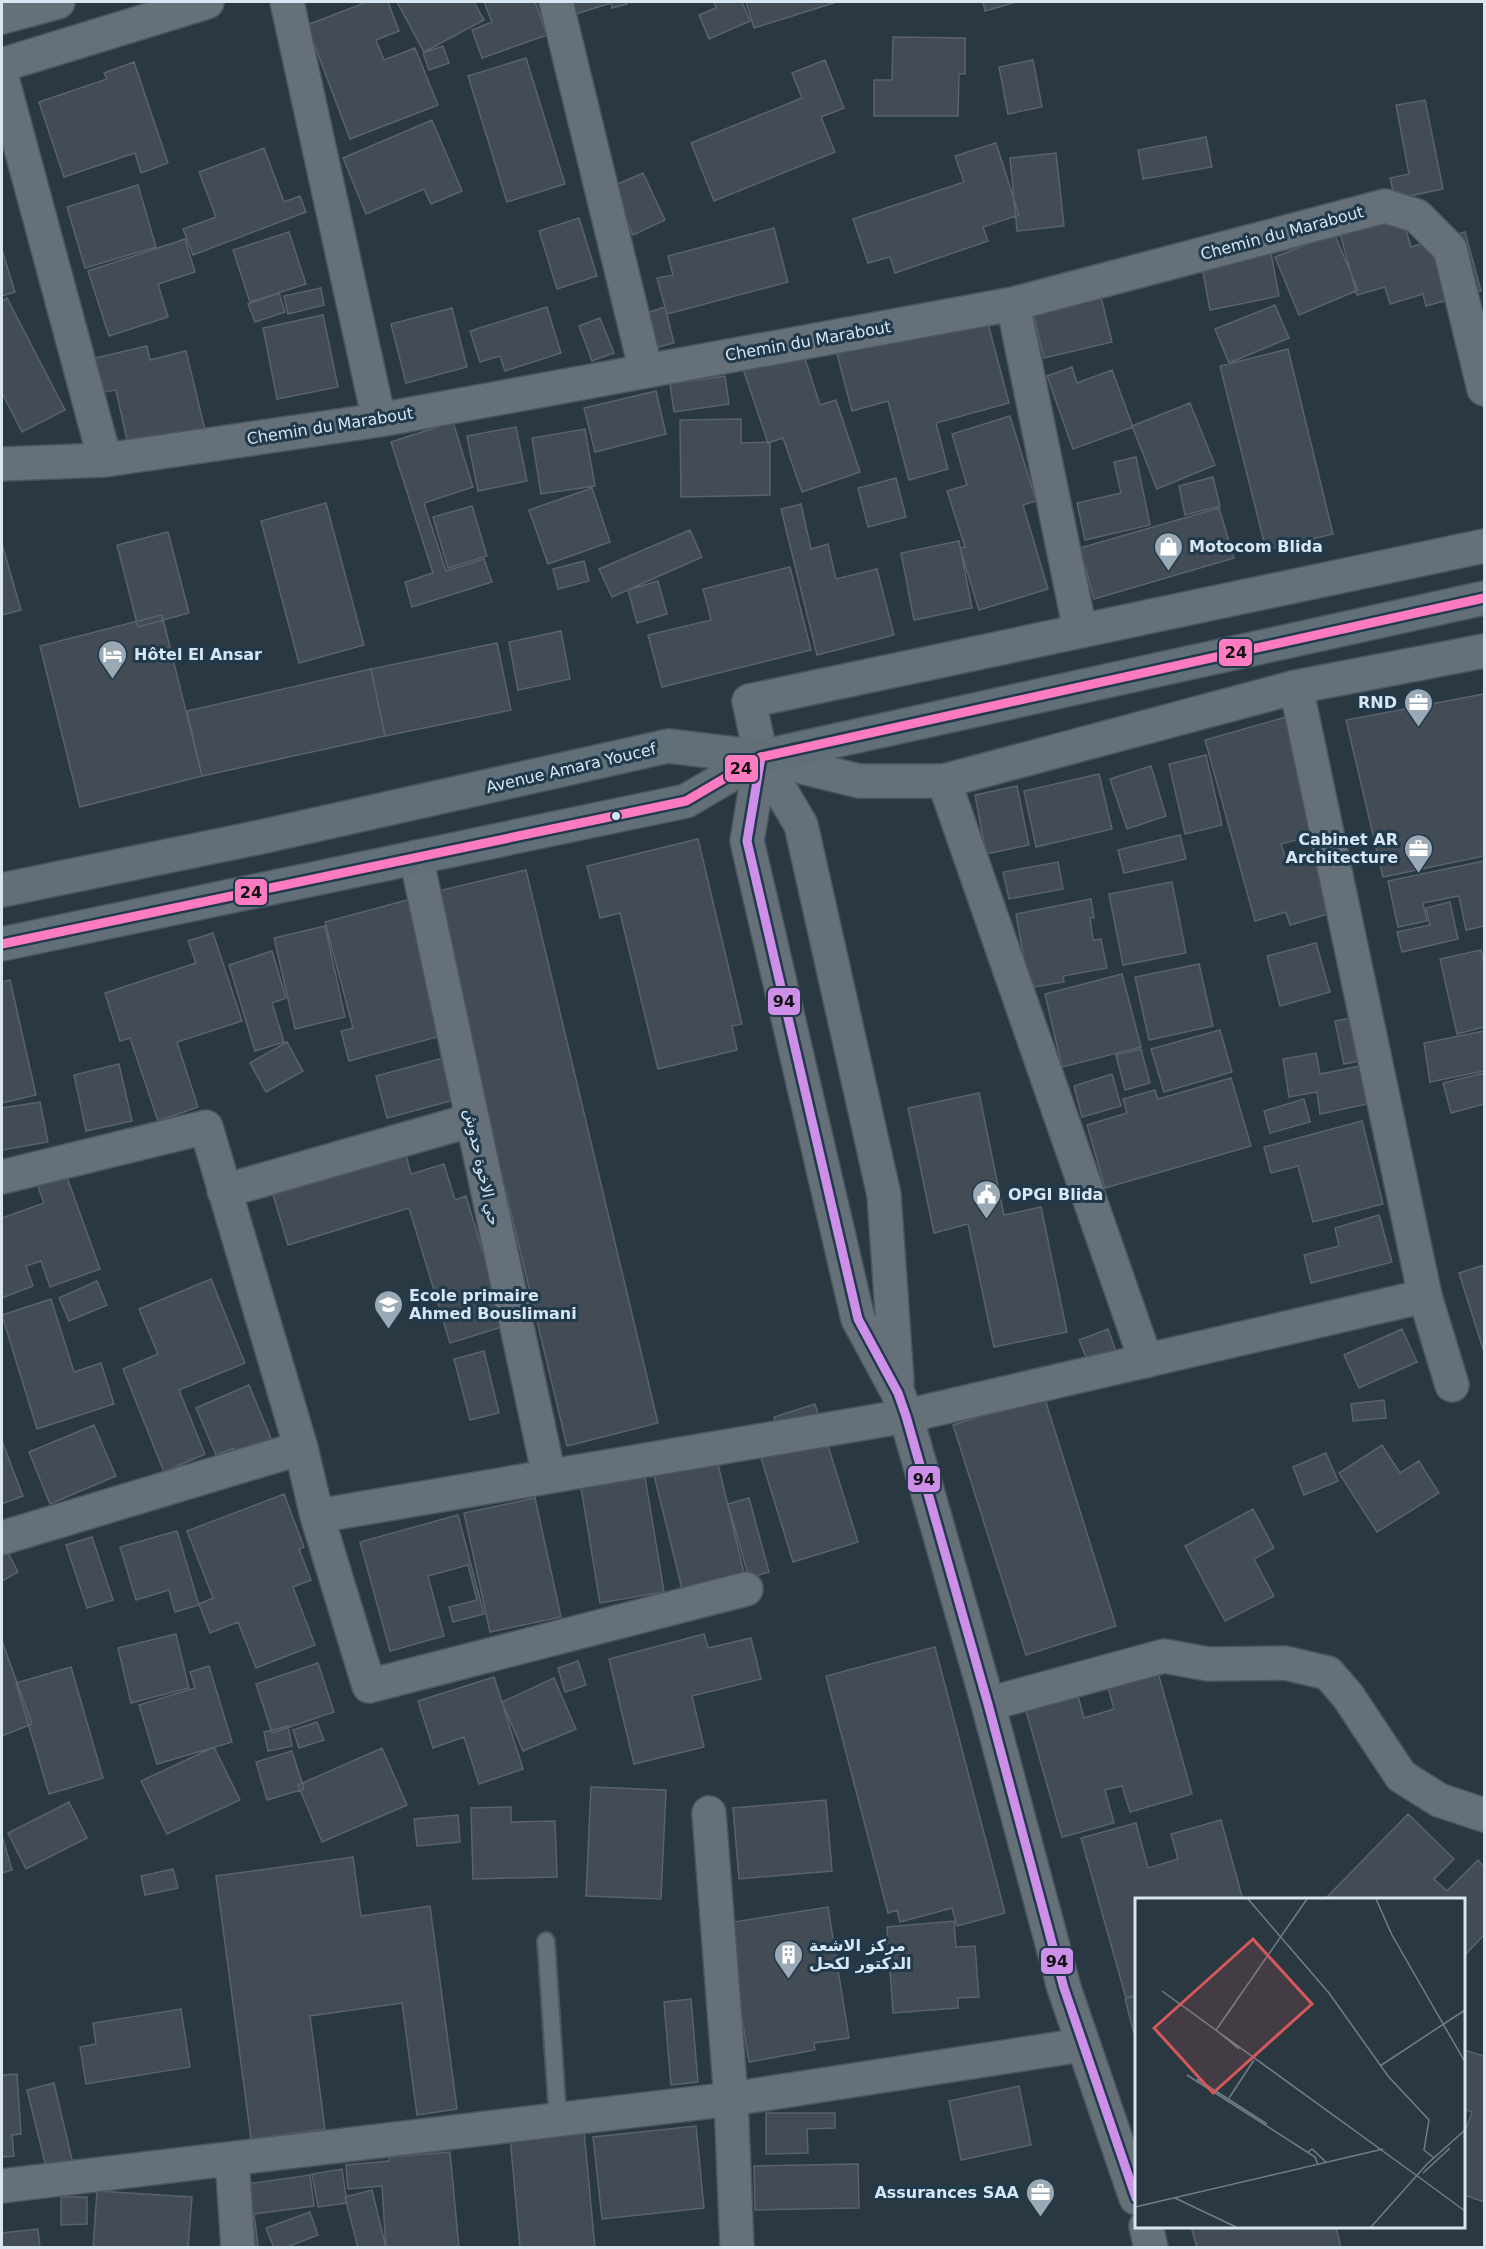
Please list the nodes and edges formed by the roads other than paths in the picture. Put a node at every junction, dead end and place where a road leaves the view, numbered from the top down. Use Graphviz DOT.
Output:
graph roads {
  1 [pos="58,2"];
  2 [pos="207,2"];
  3 [pos="287,2"];
  4 [pos="556,2"];
  5 [pos="2,17"];
  6 [pos="2,65"];
  7 [pos="2,78"];
  8 [pos="1013,304"];
  9 [pos="646,371"];
  10 [pos="1485,389"];
  11 [pos="379,420"];
  12 [pos="105,460"];
  13 [pos="2,465"];
  14 [pos="1485,546"];
  15 [pos="1485,598"];
  16 [pos="1080,630"];
  17 [pos="1485,651"];
  18 [pos="1296,687"];
  19 [pos="761,757"];
  20 [pos="944,781"];
  21 [pos="416,857"];
  22 [pos="2,890"];
  23 [pos="2,944"];
  24 [pos="472,1120"];
  25 [pos="2,1177"];
  26 [pos="224,1191"];
  27 [pos="1425,1296"];
  28 [pos="1146,1361"];
  29 [pos="1452,1385"];
  30 [pos="902,1404"];
  31 [pos="301,1448"];
  32 [pos="549,1476"];
  33 [pos="317,1516"];
  34 [pos="2,1538"];
  35 [pos="746,1589"];
  36 [pos="988,1704"];
  37 [pos="709,1814"];
  38 [pos="1485,1815"];
  39 [pos="546,1941"];
  40 [pos="1082,2044"];
  41 [pos="731,2099"];
  42 [pos="558,2120"];
  43 [pos="232,2159"];
  44 [pos="2,2186"];
  45 [pos="1135,2192"];
  46 [pos="1146,2228"];
  47 [pos="238,2247"];
  48 [pos="737,2247"];
  49 [pos="1151,2247"];
  1 -- 5 [label="street"];
  2 -- 6 [label="street"];
  3 -- 11 [label="street"];
  4 -- 9 [label="street"];
  7 -- 12 [label="street"];
  8 -- 9 [label="street, Chemin du Marabout"];
  8 -- 10 [label="street, Chemin du Marabout"];
  8 -- 16 [label="street"];
  9 -- 11 [label="street, Chemin du Marabout"];
  11 -- 12 [label="street, Chemin du Marabout"];
  12 -- 13 [label="street, Chemin du Marabout"];
  14 -- 16 [label="street"];
  15 -- 19 [label="main road"];
  16 -- 19 [label="street"];
  17 -- 18 [label="street"];
  18 -- 20 [label="street"];
  18 -- 27 [label="street"];
  19 -- 20 [label="street"];
  19 -- 21 [label="main road"];
  19 -- 22 [label="main road, Avenue Amara Youcef"];
  19 -- 30 [label="street"];
  19 -- 30 [label="street"];
  20 -- 28 [label="street"];
  21 -- 23 [label="main road"];
  21 -- 24 [label="street, حي الاخوة حدوش"];
  24 -- 26 [label="street"];
  24 -- 32 [label="street, حي الاخوة حدوش"];
  25 -- 26 [label="street"];
  26 -- 31 [label="street"];
  27 -- 28 [label="street"];
  27 -- 29 [label="street"];
  28 -- 30 [label="street"];
  30 -- 32 [label="street"];
  30 -- 36 [label="street"];
  31 -- 33 [label="street"];
  31 -- 34 [label="street"];
  32 -- 33 [label="street"];
  33 -- 35 [label="street"];
  36 -- 38 [label="street"];
  36 -- 40 [label="street"];
  37 -- 41 [label="street"];
  39 -- 42 [label="lane"];
  40 -- 41 [label="street"];
  40 -- 45 [label="street"];
  41 -- 42 [label="street"];
  41 -- 48 [label="street"];
  42 -- 43 [label="street"];
  43 -- 44 [label="street"];
  43 -- 47 [label="street"];
  46 -- 49 [label="street"];
}
